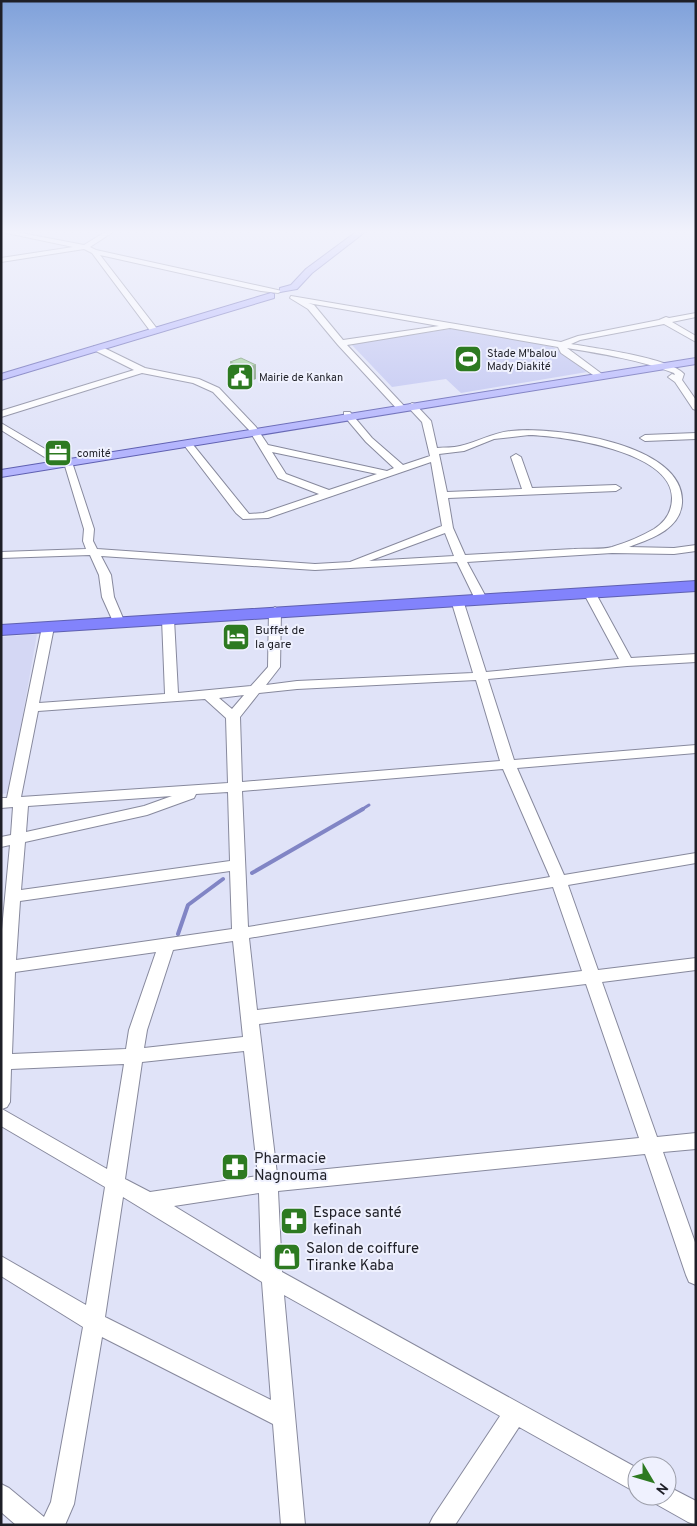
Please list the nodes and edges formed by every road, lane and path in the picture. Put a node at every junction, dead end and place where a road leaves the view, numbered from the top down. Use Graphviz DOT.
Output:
graph roads {
  1 [pos="133,303"];
  2 [pos="252,303"];
  3 [pos="298,303"];
  4 [pos="329,303"];
  5 [pos="696,307"];
  6 [pos="696,315"];
  7 [pos="663,320"];
  8 [pos="457,326"];
  9 [pos="154,330"];
  10 [pos="696,340"];
  11 [pos="340,344"];
  12 [pos="562,345"];
  13 [pos="97,348"];
  14 [pos="630,358"];
  15 [pos="694,360"];
  16 [pos="655,366"];
  17 [pos="142,370"];
  18 [pos="598,375"];
  19 [pos="1,377"];
  20 [pos="679,377"];
  21 [pos="691,392"];
  22 [pos="412,406"];
  23 [pos="400,407"];
  24 [pos="696,407"];
  25 [pos="1,414"];
  26 [pos="349,415"];
  27 [pos="1,426"];
  28 [pos="253,430"];
  29 [pos="696,436"];
  30 [pos="645,438"];
  31 [pos="187,443"];
  32 [pos="263,447"];
  33 [pos="434,455"];
  34 [pos="516,457"];
  35 [pos="64,461"];
  36 [pos="400,468"];
  37 [pos="1,469"];
  38 [pos="386,473"];
  39 [pos="1,474"];
  40 [pos="616,488"];
  41 [pos="528,491"];
  42 [pos="327,493"];
  43 [pos="443,496"];
  44 [pos="448,528"];
  45 [pos="696,548"];
  46 [pos="612,550"];
  47 [pos="92,552"];
  48 [pos="1,555"];
  49 [pos="461,560"];
  50 [pos="346,566"];
  51 [pos="696,586"];
  52 [pos="590,592"];
  53 [pos="481,599"];
  54 [pos="457,600"];
  55 [pos="275,611"];
  56 [pos="168,619"];
  57 [pos="119,623"];
  58 [pos="48,627"];
  59 [pos="1,630"];
  60 [pos="696,658"];
  61 [pos="627,662"];
  62 [pos="480,676"];
  63 [pos="253,690"];
  64 [pos="208,695"];
  65 [pos="172,697"];
  66 [pos="32,707"];
  67 [pos="232,717"];
  68 [pos="696,749"];
  69 [pos="508,764"];
  70 [pos="235,787"];
  71 [pos="207,789"];
  72 [pos="12,802"];
  73 [pos="18,838"];
  74 [pos="1,842"];
  75 [pos="696,858"];
  76 [pos="238,865"];
  77 [pos="558,881"];
  78 [pos="13,897"];
  79 [pos="240,934"];
  80 [pos="166,945"];
  81 [pos="696,964"];
  82 [pos="4,968"];
  83 [pos="592,977"];
  84 [pos="250,1018"];
  85 [pos="253,1043"];
  86 [pos="134,1056"];
  87 [pos="3,1062"];
  88 [pos="1,1102"];
  89 [pos="1,1117"];
  90 [pos="696,1141"];
  91 [pos="650,1145"];
  92 [pos="268,1182"];
  93 [pos="116,1184"];
  94 [pos="150,1201"];
  95 [pos="1,1265"];
  96 [pos="696,1275"];
  97 [pos="272,1277"];
  98 [pos="94,1322"];
  99 [pos="515,1413"];
  100 [pos="284,1418"];
  101 [pos="627,1475"];
  102 [pos="1,1496"];
  103 [pos="677,1503"];
  104 [pos="696,1514"];
  105 [pos="35,1525"];
  106 [pos="52,1525"];
  107 [pos="293,1525"];
  108 [pos="441,1525"];
  1 -- 9 [label="street"];
  2 -- 9 [label="main road"];
  3 -- 11 [label="street"];
  4 -- 8 [label="street"];
  5 -- 7 [label="street"];
  6 -- 7 [label="street"];
  7 -- 10 [label="street"];
  7 -- 12 [label="street"];
  8 -- 11 [label="street"];
  8 -- 12 [label="street"];
  9 -- 13 [label="main road"];
  11 -- 23 [label="street"];
  12 -- 14 [label="street"];
  12 -- 18 [label="street"];
  13 -- 17 [label="street"];
  13 -- 19 [label="main road"];
  14 -- 16 [label="street"];
  14 -- 16 [label="street"];
  15 -- 16 [label="main road"];
  15 -- 20 [label="main road"];
  16 -- 18 [label="main road"];
  16 -- 20 [label="street"];
  16 -- 20 [label="street"];
  17 -- 25 [label="street"];
  17 -- 28 [label="street"];
  18 -- 22 [label="main road"];
  18 -- 23 [label="main road"];
  20 -- 21 [label="street"];
  21 -- 24 [label="street"];
  22 -- 23 [label="main road"];
  22 -- 33 [label="street"];
  23 -- 26 [label="main road"];
  26 -- 28 [label="main road"];
  26 -- 36 [label="street"];
  27 -- 35 [label="street"];
  28 -- 31 [label="main road"];
  28 -- 32 [label="street"];
  28 -- 35 [label="main road"];
  29 -- 30 [label="street"];
  31 -- 35 [label="main road"];
  31 -- 42 [label="street"];
  32 -- 38 [label="street"];
  32 -- 42 [label="street"];
  33 -- 36 [label="street"];
  33 -- 43 [label="street"];
  33 -- 46 [label="street"];
  34 -- 41 [label="street"];
  35 -- 37 [label="main road"];
  35 -- 39 [label="main road"];
  35 -- 47 [label="street"];
  36 -- 38 [label="street"];
  38 -- 42 [label="street"];
  40 -- 41 [label="street"];
  41 -- 43 [label="street"];
  43 -- 44 [label="street"];
  44 -- 49 [label="street"];
  44 -- 50 [label="street"];
  45 -- 46 [label="street"];
  46 -- 49 [label="street"];
  47 -- 48 [label="street"];
  47 -- 50 [label="street"];
  47 -- 57 [label="street"];
  49 -- 50 [label="street"];
  49 -- 53 [label="street"];
  51 -- 52 [label="highway"];
  52 -- 53 [label="highway"];
  52 -- 61 [label="street"];
  53 -- 54 [label="highway"];
  54 -- 55 [label="highway"];
  54 -- 62 [label="street"];
  55 -- 56 [label="highway"];
  55 -- 63 [label="street"];
  56 -- 57 [label="highway"];
  56 -- 65 [label="street"];
  57 -- 58 [label="highway"];
  58 -- 59 [label="highway"];
  58 -- 66 [label="street"];
  60 -- 61 [label="street"];
  61 -- 62 [label="street"];
  62 -- 63 [label="street"];
  62 -- 69 [label="street"];
  63 -- 64 [label="street"];
  63 -- 67 [label="street"];
  64 -- 65 [label="street"];
  64 -- 67 [label="street"];
  65 -- 66 [label="street"];
  66 -- 72 [label="street"];
  67 -- 70 [label="street"];
  68 -- 69 [label="street"];
  69 -- 70 [label="street"];
  69 -- 77 [label="street"];
  70 -- 71 [label="street"];
  70 -- 76 [label="street"];
  71 -- 72 [label="street"];
  71 -- 73 [label="street"];
  72 -- 73 [label="street"];
  73 -- 74 [label="street"];
  73 -- 78 [label="street"];
  75 -- 77 [label="street"];
  76 -- 78 [label="street"];
  76 -- 79 [label="street"];
  77 -- 79 [label="street"];
  77 -- 83 [label="street"];
  78 -- 82 [label="street"];
  79 -- 80 [label="street"];
  79 -- 84 [label="street"];
  80 -- 82 [label="street"];
  80 -- 86 [label="street"];
  81 -- 83 [label="street"];
  82 -- 87 [label="street"];
  83 -- 84 [label="street"];
  83 -- 91 [label="street"];
  84 -- 85 [label="street"];
  85 -- 86 [label="street"];
  85 -- 92 [label="street"];
  86 -- 87 [label="street"];
  86 -- 93 [label="street"];
  87 -- 88 [label="street"];
  89 -- 93 [label="street"];
  90 -- 91 [label="street"];
  91 -- 92 [label="street"];
  91 -- 96 [label="street"];
  92 -- 94 [label="street"];
  92 -- 97 [label="street"];
  93 -- 94 [label="street"];
  93 -- 98 [label="street"];
  94 -- 97 [label="street"];
  95 -- 98 [label="street"];
  97 -- 99 [label="street"];
  97 -- 100 [label="street"];
  98 -- 100 [label="street"];
  98 -- 106 [label="street"];
  99 -- 101 [label="street"];
  99 -- 108 [label="street"];
  100 -- 107 [label="street"];
  102 -- 105 [label="street"];
  103 -- 104 [label="street"];
}
